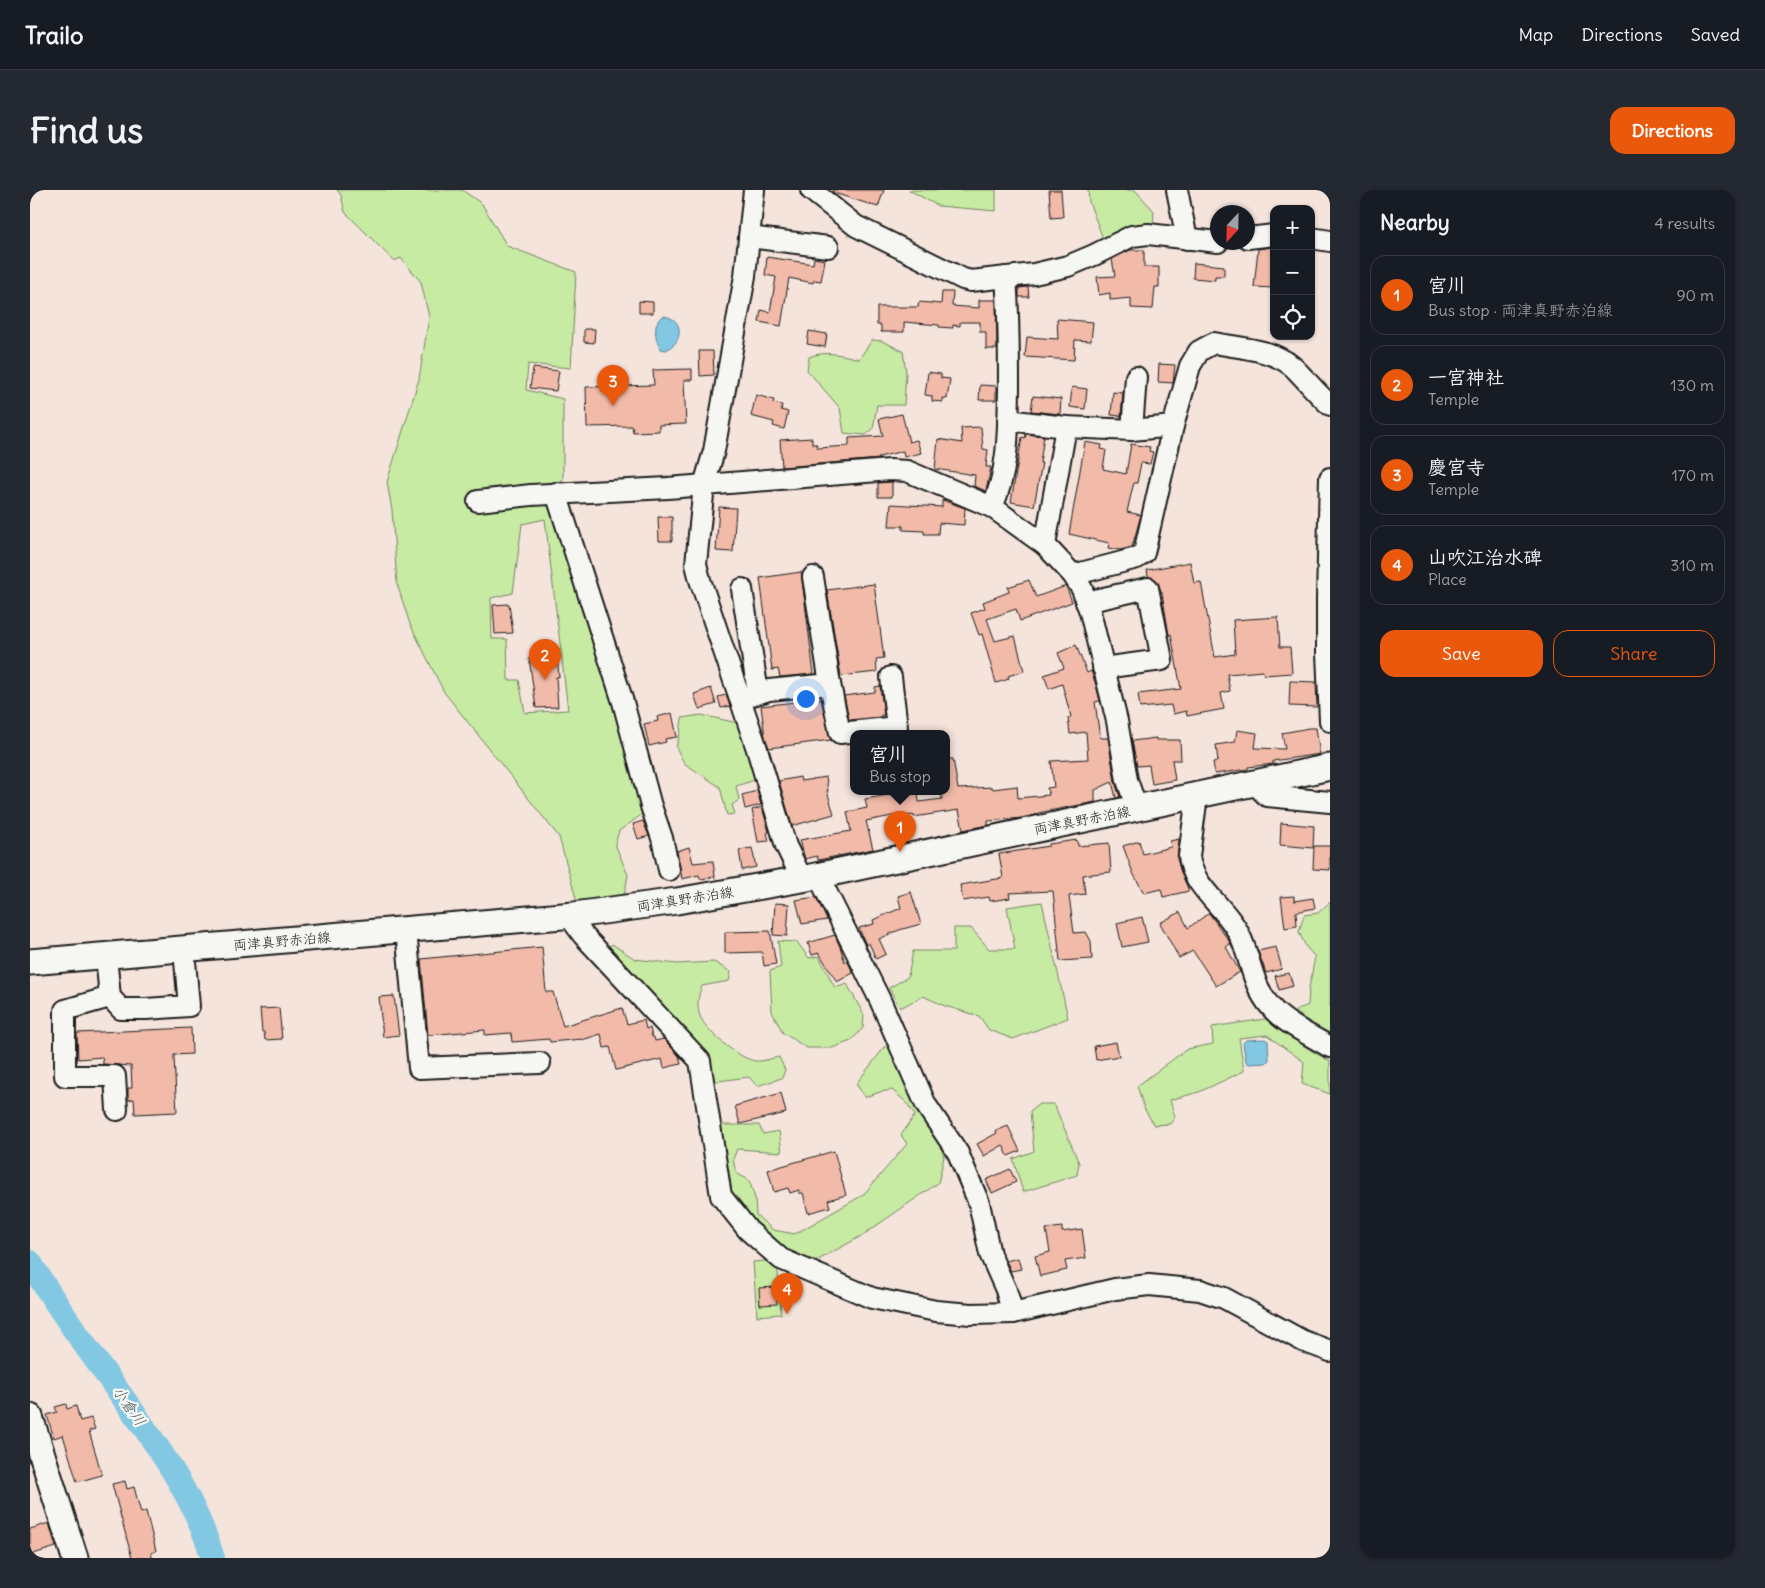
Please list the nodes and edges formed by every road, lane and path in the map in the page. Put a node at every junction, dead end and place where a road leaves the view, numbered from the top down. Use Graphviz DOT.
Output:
graph roads {
  1 [pos="754,190"];
  2 [pos="811,190"];
  3 [pos="1176,190"];
  4 [pos="1270,235"];
  5 [pos="750,237"];
  6 [pos="1255,237"];
  7 [pos="1187,239"];
  8 [pos="1315,239"];
  9 [pos="1210,241"];
  10 [pos="1330,241"];
  11 [pos="828,247"];
  12 [pos="1006,277"];
  13 [pos="1136,377"];
  14 [pos="1330,405"];
  15 [pos="1008,420"];
  16 [pos="1173,426"];
  17 [pos="1066,427"];
  18 [pos="1132,430"];
  19 [pos="1330,478"];
  20 [pos="704,484"];
  21 [pos="556,493"];
  22 [pos="478,501"];
  23 [pos="992,507"];
  24 [pos="1045,546"];
  25 [pos="1073,575"];
  26 [pos="813,577"];
  27 [pos="742,588"];
  28 [pos="1086,602"];
  29 [pos="1104,668"];
  30 [pos="891,677"];
  31 [pos="830,684"];
  32 [pos="749,696"];
  33 [pos="1330,721"];
  34 [pos="859,730"];
  35 [pos="850,731"];
  36 [pos="1330,767"];
  37 [pos="1260,783"];
  38 [pos="1197,796"];
  39 [pos="1330,802"];
  40 [pos="1137,809"];
  41 [pos="669,870"];
  42 [pos="810,877"];
  43 [pos="574,915"];
  44 [pos="406,930"];
  45 [pos="184,950"];
  46 [pos="106,956"];
  47 [pos="30,962"];
  48 [pos="110,997"];
  49 [pos="1330,1047"];
  50 [pos="540,1063"];
  51 [pos="117,1110"];
  52 [pos="1013,1313"];
  53 [pos="1330,1351"];
  54 [pos="30,1417"];
  55 [pos="75,1558"];
  1 -- 5 [label="street"];
  2 -- 12 [label="street"];
  3 -- 7 [label="street"];
  4 -- 6 [label="street"];
  5 -- 11 [label="street"];
  5 -- 20 [label="street"];
  7 -- 9 [label="street"];
  7 -- 12 [label="street"];
  8 -- 10 [label="street"];
  12 -- 15 [label="street"];
  13 -- 18 [label="street"];
  14 -- 16 [label="street"];
  15 -- 17 [label="street"];
  15 -- 23 [label="street"];
  16 -- 18 [label="street"];
  16 -- 25 [label="street"];
  17 -- 18 [label="street"];
  17 -- 24 [label="street"];
  19 -- 33 [label="street"];
  20 -- 21 [label="street"];
  20 -- 23 [label="street"];
  20 -- 32 [label="street"];
  21 -- 22 [label="street"];
  21 -- 41 [label="street"];
  23 -- 24 [label="street"];
  24 -- 25 [label="street"];
  25 -- 28 [label="street"];
  26 -- 31 [label="street"];
  27 -- 32 [label="street"];
  28 -- 29 [label="street"];
  28 -- 29 [label="street"];
  29 -- 40 [label="street"];
  30 -- 34 [label="street"];
  31 -- 32 [label="street"];
  31 -- 35 [label="street"];
  32 -- 42 [label="street"];
  36 -- 37 [label="main road, 両津真野赤泊線"];
  37 -- 38 [label="main road, 両津真野赤泊線"];
  37 -- 39 [label="street"];
  38 -- 40 [label="main road, 両津真野赤泊線"];
  38 -- 49 [label="street"];
  40 -- 42 [label="main road, 両津真野赤泊線"];
  42 -- 43 [label="main road, 両津真野赤泊線"];
  42 -- 52 [label="street"];
  43 -- 44 [label="main road, 両津真野赤泊線"];
  43 -- 52 [label="street"];
  44 -- 45 [label="main road, 両津真野赤泊線"];
  44 -- 50 [label="street"];
  45 -- 46 [label="main road, 両津真野赤泊線"];
  45 -- 48 [label="street"];
  46 -- 47 [label="main road, 両津真野赤泊線"];
  46 -- 48 [label="street"];
  48 -- 51 [label="street"];
  52 -- 53 [label="street"];
  54 -- 55 [label="main road"];
}
